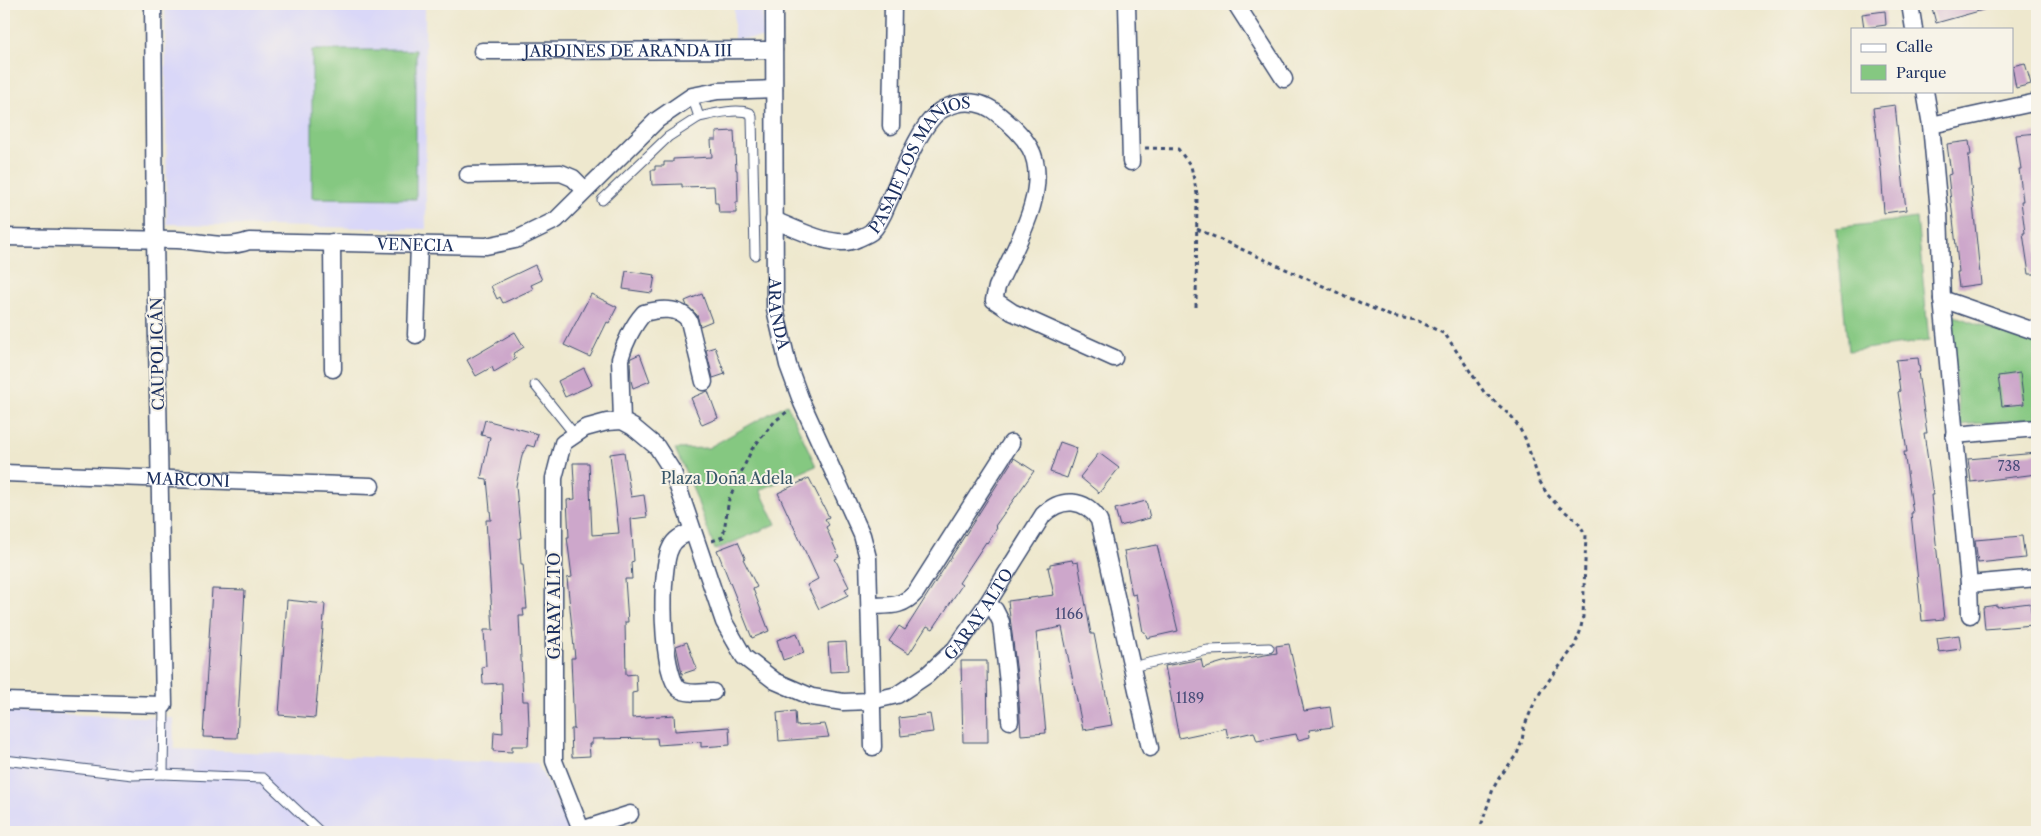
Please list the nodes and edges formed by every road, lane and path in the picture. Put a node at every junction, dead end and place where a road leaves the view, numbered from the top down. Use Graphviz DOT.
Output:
graph roads {
  1 [pos="154,4"];
  2 [pos="774,4"];
  3 [pos="893,4"];
  4 [pos="1128,4"];
  5 [pos="1236,4"];
  6 [pos="1910,4"];
  7 [pos="1914,28"];
  8 [pos="774,50"];
  9 [pos="482,51"];
  10 [pos="1284,79"];
  11 [pos="774,89"];
  12 [pos="1925,92"];
  13 [pos="692,96"];
  14 [pos="2037,102"];
  15 [pos="699,118"];
  16 [pos="891,126"];
  17 [pos="1931,126"];
  18 [pos="1131,155"];
  19 [pos="468,175"];
  20 [pos="585,190"];
  21 [pos="602,200"];
  22 [pos="774,220"];
  23 [pos="1197,229"];
  24 [pos="4,236"];
  25 [pos="155,240"];
  26 [pos="332,242"];
  27 [pos="419,244"];
  28 [pos="755,255"];
  29 [pos="1942,299"];
  30 [pos="1196,308"];
  31 [pos="2037,332"];
  32 [pos="416,335"];
  33 [pos="1114,358"];
  34 [pos="333,369"];
  35 [pos="704,382"];
  36 [pos="535,385"];
  37 [pos="622,421"];
  38 [pos="775,421"];
  39 [pos="2037,428"];
  40 [pos="575,435"];
  41 [pos="1954,435"];
  42 [pos="1010,443"];
  43 [pos="4,473"];
  44 [pos="159,478"];
  45 [pos="371,486"];
  46 [pos="692,531"];
  47 [pos="723,537"];
  48 [pos="2037,578"];
  49 [pos="1969,584"];
  50 [pos="987,604"];
  51 [pos="870,606"];
  52 [pos="1970,615"];
  53 [pos="1269,648"];
  54 [pos="1131,666"];
  55 [pos="713,692"];
  56 [pos="4,701"];
  57 [pos="871,701"];
  58 [pos="164,705"];
  59 [pos="1010,721"];
  60 [pos="873,747"];
  61 [pos="1150,748"];
  62 [pos="4,760"];
  63 [pos="163,774"];
  64 [pos="630,814"];
  65 [pos="581,831"];
  66 [pos="320,832"];
  67 [pos="1479,832"];
  1 -- 25 [label="street, CAUPOLICÁN"];
  2 -- 8 [label="street, ARANDA"];
  3 -- 16 [label="street"];
  4 -- 18 [label="street"];
  5 -- 10 [label="street"];
  6 -- 7 [label="street"];
  8 -- 9 [label="street, JARDINES DE ARANDA III"];
  8 -- 11 [label="street, ARANDA"];
  11 -- 13 [label="street, VENECIA"];
  11 -- 22 [label="street, ARANDA"];
  12 -- 17 [label="street"];
  13 -- 15 [label="lane"];
  13 -- 20 [label="street, VENECIA"];
  14 -- 17 [label="street"];
  15 -- 21 [label="lane"];
  15 -- 28 [label="lane"];
  17 -- 29 [label="street"];
  18 -- 23 [label="path"];
  19 -- 20 [label="street"];
  20 -- 27 [label="street, VENECIA"];
  22 -- 33 [label="street, PASAJE LOS MAÑÍOS"];
  22 -- 51 [label="street, ARANDA"];
  23 -- 30 [label="path"];
  23 -- 67 [label="path"];
  24 -- 25 [label="street, VENECIA"];
  25 -- 26 [label="street, VENECIA"];
  25 -- 44 [label="street, CAUPOLICÁN"];
  26 -- 27 [label="street, VENECIA"];
  26 -- 34 [label="street"];
  27 -- 32 [label="street"];
  29 -- 31 [label="street"];
  29 -- 41 [label="street"];
  35 -- 37 [label="street"];
  36 -- 40 [label="lane"];
  37 -- 40 [label="street, GARAY ALTO"];
  37 -- 46 [label="street, GARAY ALTO"];
  38 -- 47 [label="path"];
  39 -- 41 [label="street"];
  40 -- 65 [label="street, GARAY ALTO"];
  41 -- 49 [label="street"];
  42 -- 51 [label="street"];
  43 -- 44 [label="street, MARCONI"];
  44 -- 45 [label="street, MARCONI"];
  44 -- 58 [label="street, CAUPOLICÁN"];
  46 -- 55 [label="street"];
  46 -- 57 [label="street, GARAY ALTO"];
  48 -- 49 [label="street"];
  49 -- 52 [label="street"];
  50 -- 54 [label="street, GARAY ALTO"];
  50 -- 57 [label="street, GARAY ALTO"];
  50 -- 59 [label="street"];
  51 -- 57 [label="street, ARANDA"];
  53 -- 54 [label="lane"];
  54 -- 61 [label="street, GARAY ALTO"];
  56 -- 58 [label="street"];
  57 -- 60 [label="street, ARANDA"];
  58 -- 63 [label="lane"];
  62 -- 63 [label="lane"];
  63 -- 66 [label="lane"];
  64 -- 65 [label="street, GARAY ALTO"];
}
